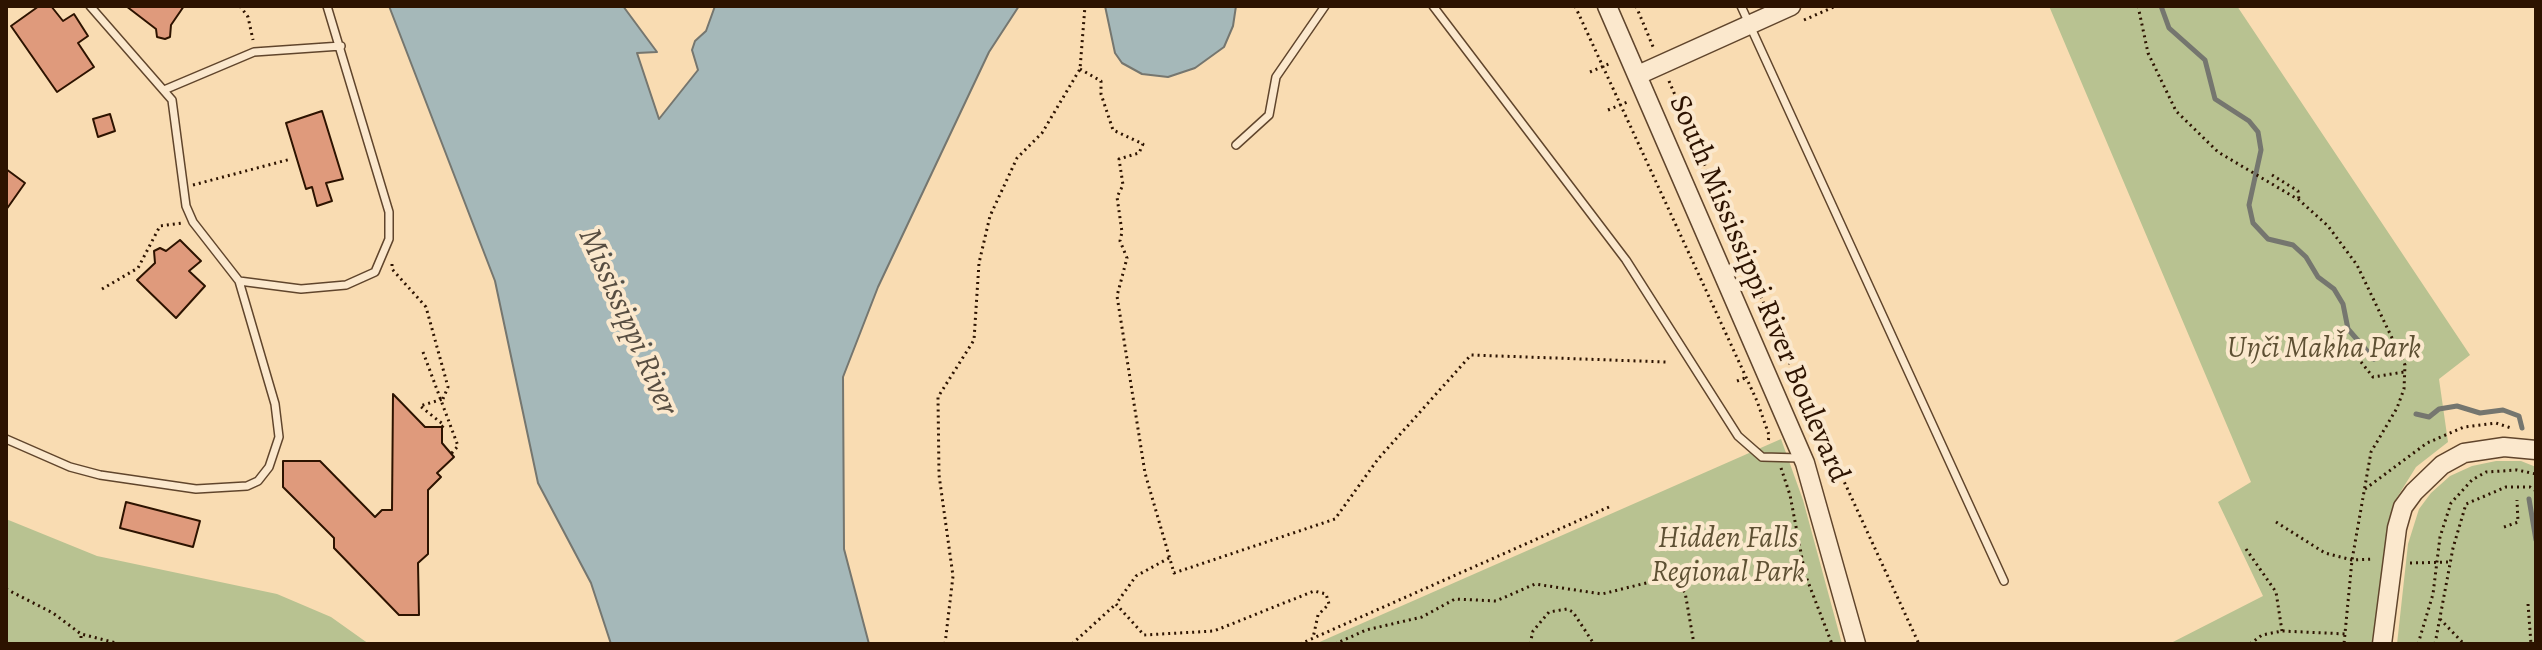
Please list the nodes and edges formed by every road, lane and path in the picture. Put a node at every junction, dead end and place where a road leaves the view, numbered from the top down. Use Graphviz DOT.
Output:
graph roads {
  1 [pos="90,6"];
  2 [pos="240,6"];
  3 [pos="327,6"];
  4 [pos="1085,6"];
  5 [pos="1325,6"];
  6 [pos="1433,6"];
  7 [pos="1575,6"];
  8 [pos="1607,6"];
  9 [pos="1636,6"];
  10 [pos="1741,6"];
  11 [pos="1791,6"];
  12 [pos="2138,6"];
  13 [pos="1749,24"];
  14 [pos="341,46"];
  15 [pos="254,52"];
  16 [pos="1662,64"];
  17 [pos="1603,66"];
  18 [pos="1080,69"];
  19 [pos="1590,72"];
  20 [pos="1638,75"];
  21 [pos="164,90"];
  22 [pos="1623,103"];
  23 [pos="1608,110"];
  24 [pos="1236,145"];
  25 [pos="291,159"];
  26 [pos="2272,175"];
  27 [pos="182,188"];
  28 [pos="2299,200"];
  29 [pos="193,222"];
  30 [pos="239,281"];
  31 [pos="102,289"];
  32 [pos="423,352"];
  33 [pos="1666,362"];
  34 [pos="2361,362"];
  35 [pos="2404,372"];
  36 [pos="1746,378"];
  37 [pos="1737,381"];
  38 [pos="443,399"];
  39 [pos="442,427"];
  40 [pos="6,439"];
  41 [pos="2536,450"];
  42 [pos="451,454"];
  43 [pos="1803,458"];
  44 [pos="1776,459"];
  45 [pos="2536,474"];
  46 [pos="2536,491"];
  47 [pos="2517,500"];
  48 [pos="1609,507"];
  49 [pos="2276,522"];
  50 [pos="2504,527"];
  51 [pos="2246,549"];
  52 [pos="1169,558"];
  53 [pos="2377,559"];
  54 [pos="2352,560"];
  55 [pos="2437,562"];
  56 [pos="2450,562"];
  57 [pos="2410,563"];
  58 [pos="2004,581"];
  59 [pos="6,589"];
  60 [pos="1116,604"];
  61 [pos="2528,604"];
  62 [pos="2440,619"];
  63 [pos="2282,631"];
  64 [pos="81,634"];
  65 [pos="2346,634"];
  66 [pos="1313,638"];
  67 [pos="81,644"];
  68 [pos="120,644"];
  69 [pos="945,644"];
  70 [pos="1072,644"];
  71 [pos="1300,644"];
  72 [pos="1335,644"];
  73 [pos="1530,644"];
  74 [pos="1594,644"];
  75 [pos="1694,644"];
  76 [pos="1832,644"];
  77 [pos="1856,644"];
  78 [pos="1919,644"];
  79 [pos="2250,644"];
  80 [pos="2344,644"];
  81 [pos="2382,644"];
  82 [pos="2418,644"];
  83 [pos="2435,644"];
  84 [pos="2464,644"];
  85 [pos="2531,644"];
  1 -- 21 [label="lane"];
  2 -- 15 [label="path"];
  3 -- 14 [label="lane"];
  4 -- 18 [label="path"];
  5 -- 24 [label="lane"];
  6 -- 44 [label="lane"];
  7 -- 17 [label="path"];
  8 -- 20 [label="street, South Mississippi River Boulevard"];
  9 -- 16 [label="path"];
  10 -- 13 [label="lane"];
  11 -- 13 [label="street"];
  12 -- 28 [label="path"];
  13 -- 16 [label="street"];
  13 -- 58 [label="lane"];
  14 -- 15 [label="lane"];
  14 -- 30 [label="lane"];
  15 -- 21 [label="lane"];
  16 -- 20 [label="street"];
  16 -- 78 [label="path"];
  17 -- 19 [label="path"];
  17 -- 22 [label="path"];
  18 -- 52 [label="path"];
  18 -- 69 [label="path"];
  20 -- 43 [label="street, South Mississippi River Boulevard"];
  21 -- 27 [label="lane"];
  22 -- 23 [label="path"];
  22 -- 36 [label="path"];
  25 -- 27 [label="path"];
  26 -- 28 [label="path"];
  27 -- 29 [label="lane"];
  28 -- 35 [label="path"];
  29 -- 30 [label="lane"];
  29 -- 31 [label="path"];
  30 -- 40 [label="lane"];
  32 -- 38 [label="path"];
  33 -- 52 [label="path"];
  34 -- 35 [label="path"];
  35 -- 54 [label="path"];
  36 -- 37 [label="path"];
  36 -- 44 [label="path"];
  38 -- 39 [label="path"];
  38 -- 42 [label="path"];
  41 -- 81 [label="street"];
  43 -- 44 [label="lane"];
  43 -- 77 [label="street, South Mississippi River Boulevard"];
  44 -- 76 [label="path"];
  45 -- 55 [label="path"];
  46 -- 56 [label="path"];
  47 -- 50 [label="path"];
  48 -- 66 [label="path"];
  49 -- 54 [label="path"];
  51 -- 63 [label="path"];
  52 -- 60 [label="path"];
  53 -- 54 [label="path"];
  54 -- 65 [label="path"];
  55 -- 56 [label="path"];
  55 -- 57 [label="path"];
  55 -- 82 [label="path"];
  56 -- 62 [label="path"];
  59 -- 64 [label="path"];
  60 -- 66 [label="path"];
  60 -- 70 [label="path"];
  61 -- 85 [label="path"];
  62 -- 83 [label="path"];
  62 -- 84 [label="path"];
  63 -- 65 [label="path"];
  63 -- 79 [label="path"];
  64 -- 67 [label="path"];
  64 -- 68 [label="path"];
  65 -- 80 [label="path"];
  66 -- 71 [label="path"];
  72 -- 75 [label="path"];
  73 -- 74 [label="path"];
}
